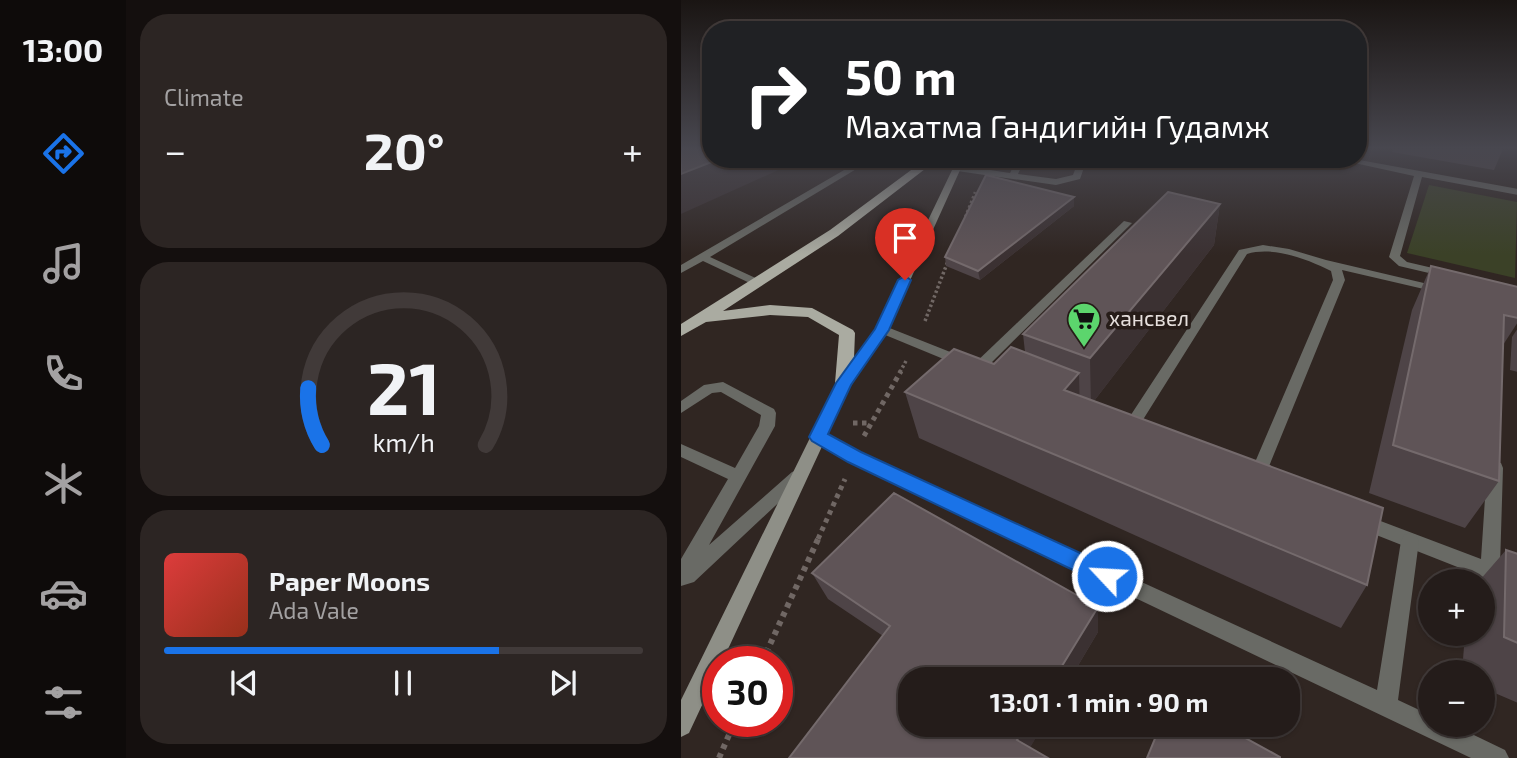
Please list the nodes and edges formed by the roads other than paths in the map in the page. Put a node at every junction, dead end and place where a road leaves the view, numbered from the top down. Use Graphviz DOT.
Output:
graph roads {
  1 [pos="826,184"];
  2 [pos="899,184"];
  3 [pos="948,184"];
  4 [pos="1416,184"];
  5 [pos="1475,184"];
  6 [pos="1517,192"];
  7 [pos="1127,223"];
  8 [pos="702,257"];
  9 [pos="1322,262"];
  10 [pos="681,270"];
  11 [pos="1455,277"];
  12 [pos="758,283"];
  13 [pos="1462,294"];
  14 [pos="701,318"];
  15 [pos="882,330"];
  16 [pos="681,331"];
  17 [pos="844,383"];
  18 [pos="681,408"];
  19 [pos="1130,430"];
  20 [pos="818,437"];
  21 [pos="681,450"];
  22 [pos="1497,450"];
  23 [pos="800,475"];
  24 [pos="739,477"];
  25 [pos="1255,481"];
  26 [pos="1346,516"];
  27 [pos="1410,541"];
  28 [pos="1482,569"];
  29 [pos="1490,569"];
  30 [pos="1495,574"];
  31 [pos="681,579"];
  32 [pos="1517,582"];
  33 [pos="1386,706"];
  34 [pos="681,725"];
  35 [pos="1497,758"];
  1 -- 8 [label="street"];
  2 -- 12 [label="main road"];
  3 -- 15 [label="main road"];
  4 -- 11 [label="street"];
  5 -- 6 [label="street"];
  7 -- 15 [label="street"];
  8 -- 10 [label="street"];
  8 -- 12 [label="street"];
  9 -- 13 [label="street"];
  9 -- 19 [label="street"];
  9 -- 25 [label="street"];
  12 -- 14 [label="main road"];
  14 -- 16 [label="main road"];
  14 -- 17 [label="main road"];
  15 -- 17 [label="main road"];
  17 -- 20 [label="main road"];
  18 -- 24 [label="street"];
  20 -- 23 [label="main road"];
  20 -- 33 [label="street"];
  21 -- 24 [label="street"];
  22 -- 29 [label="street"];
  23 -- 31 [label="street"];
  23 -- 34 [label="main road"];
  24 -- 31 [label="street"];
  26 -- 27 [label="street"];
  27 -- 28 [label="street"];
  27 -- 33 [label="street"];
  30 -- 32 [label="street"];
  33 -- 35 [label="street"];
}
